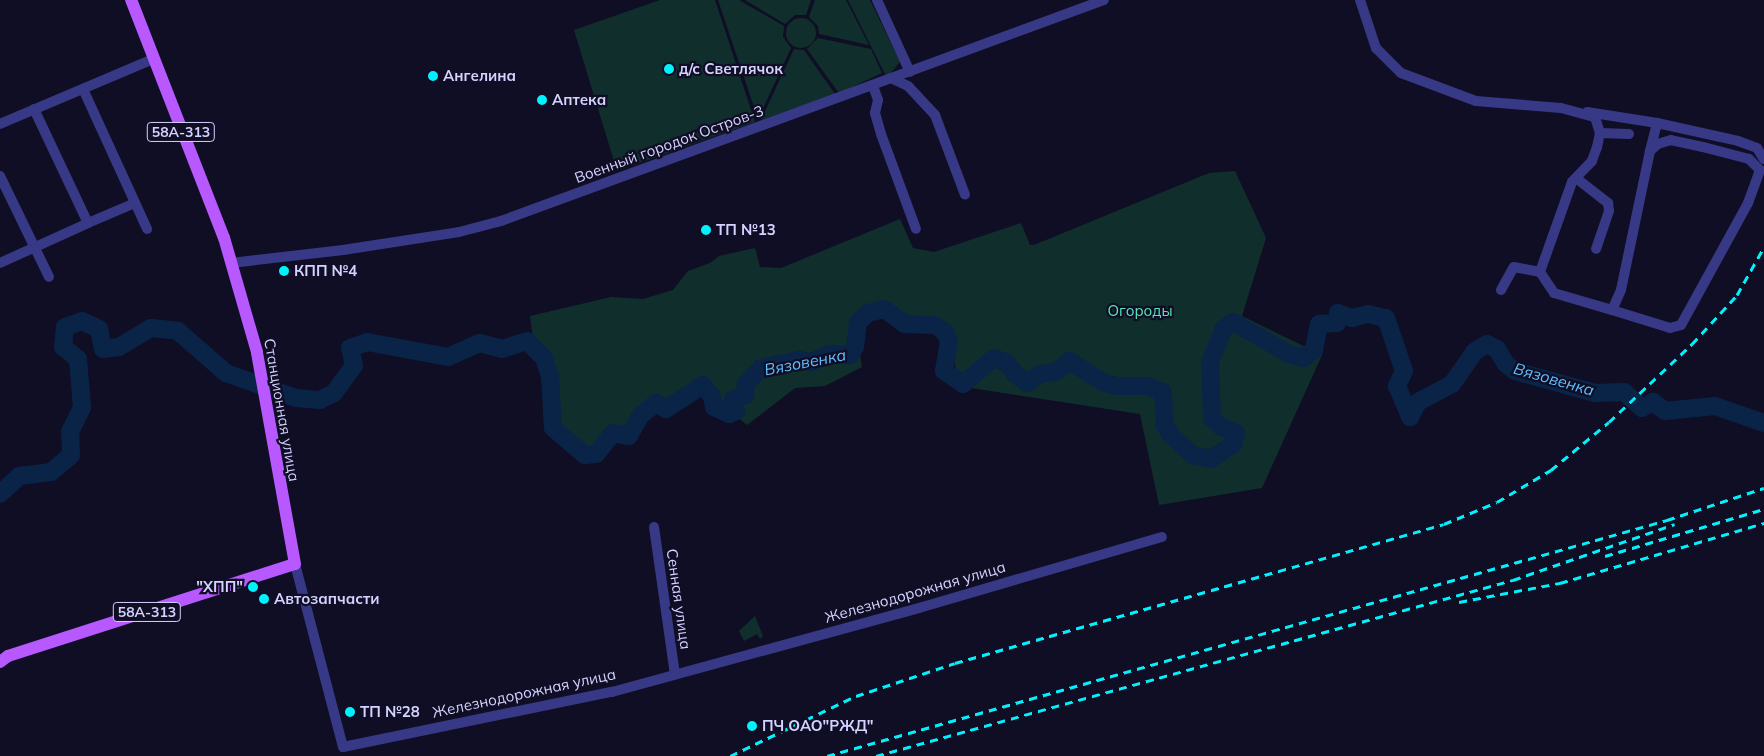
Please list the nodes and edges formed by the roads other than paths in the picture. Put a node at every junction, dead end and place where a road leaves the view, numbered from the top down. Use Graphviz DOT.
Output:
graph roads {
  1 [pos="131,0"];
  2 [pos="877,0"];
  3 [pos="1104,0"];
  4 [pos="1360,0"];
  5 [pos="153,59"];
  6 [pos="910,72"];
  7 [pos="893,79"];
  8 [pos="873,86"];
  9 [pos="83,89"];
  10 [pos="34,109"];
  11 [pos="1581,112"];
  12 [pos="1657,123"];
  13 [pos="0,124"];
  14 [pos="1600,133"];
  15 [pos="1629,134"];
  16 [pos="1650,151"];
  17 [pos="1763,164"];
  18 [pos="0,176"];
  19 [pos="1576,178"];
  20 [pos="965,195"];
  21 [pos="134,202"];
  22 [pos="88,223"];
  23 [pos="147,229"];
  24 [pos="916,229"];
  25 [pos="35,248"];
  26 [pos="1596,249"];
  27 [pos="0,263"];
  28 [pos="231,263"];
  29 [pos="1540,272"];
  30 [pos="49,277"];
  31 [pos="1501,290"];
  32 [pos="1612,310"];
  33 [pos="654,527"];
  34 [pos="1162,537"];
  35 [pos="295,564"];
  36 [pos="0,662"];
  37 [pos="675,675"];
  1 -- 5 [label="main road, 58А-313"];
  2 -- 6 [label="street"];
  3 -- 6 [label="street, Военный городок Остров-3"];
  4 -- 11 [label="street"];
  5 -- 9 [label="street"];
  5 -- 28 [label="main road, 58А-313"];
  6 -- 7 [label="street, Военный городок Остров-3"];
  7 -- 8 [label="street, Военный городок Остров-3"];
  7 -- 20 [label="street"];
  8 -- 24 [label="street"];
  8 -- 28 [label="street, Военный городок Остров-3"];
  9 -- 10 [label="street"];
  9 -- 21 [label="street"];
  10 -- 13 [label="street"];
  10 -- 22 [label="street"];
  11 -- 12 [label="street"];
  11 -- 14 [label="street"];
  12 -- 16 [label="street"];
  12 -- 17 [label="street"];
  14 -- 15 [label="street"];
  14 -- 19 [label="street"];
  16 -- 17 [label="street"];
  16 -- 32 [label="street"];
  17 -- 32 [label="street"];
  18 -- 25 [label="street"];
  19 -- 26 [label="street"];
  19 -- 29 [label="street"];
  21 -- 22 [label="street"];
  21 -- 23 [label="street"];
  22 -- 25 [label="street"];
  25 -- 27 [label="street"];
  25 -- 30 [label="street"];
  28 -- 35 [label="main road, Станционная улица / 58А-313"];
  29 -- 31 [label="street"];
  29 -- 32 [label="street"];
  33 -- 37 [label="street, Сенная улица"];
  34 -- 37 [label="street, Железнодорожная улица"];
  35 -- 36 [label="main road, 58А-313"];
  35 -- 37 [label="street, Железнодорожная улица"];
}
